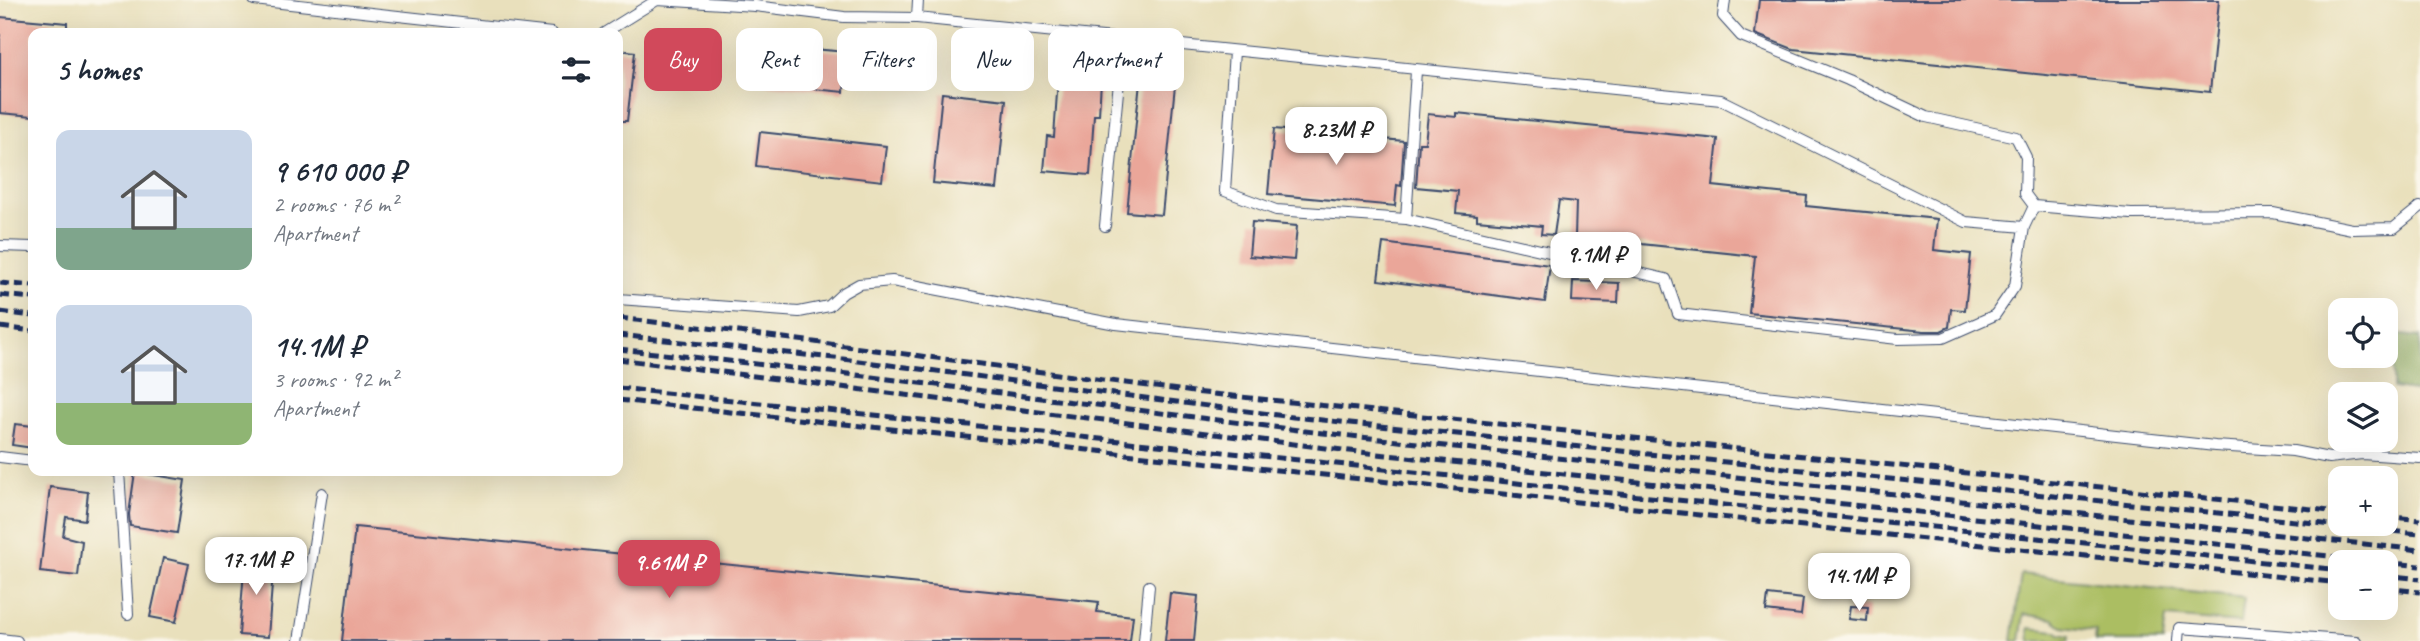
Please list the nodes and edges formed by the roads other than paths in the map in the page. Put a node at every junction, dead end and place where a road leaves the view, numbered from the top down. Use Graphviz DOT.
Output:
graph roads {
  1 [pos="254,0"];
  2 [pos="918,0"];
  3 [pos="1725,0"];
  4 [pos="916,18"];
  5 [pos="507,28"];
  6 [pos="612,28"];
  7 [pos="1048,32"];
  8 [pos="1184,46"];
  9 [pos="1234,51"];
  10 [pos="1416,71"];
  11 [pos="1118,91"];
  12 [pos="2034,206"];
  13 [pos="2420,207"];
  14 [pos="1406,219"];
  15 [pos="1105,226"];
  16 [pos="2024,227"];
  17 [pos="0,246"];
  18 [pos="28,247"];
  19 [pos="623,299"];
  20 [pos="0,457"];
  21 [pos="2420,458"];
  22 [pos="28,460"];
  23 [pos="119,476"];
  24 [pos="322,493"];
  25 [pos="1149,586"];
  26 [pos="128,614"];
  27 [pos="2,640"];
  28 [pos="16,641"];
  29 [pos="299,641"];
  30 [pos="1144,641"];
  31 [pos="2178,641"];
  32 [pos="2356,641"];
  1 -- 5 [label="lane"];
  2 -- 4 [label="lane"];
  3 -- 12 [label="lane"];
  4 -- 6 [label="lane"];
  4 -- 7 [label="lane"];
  8 -- 9 [label="lane"];
  9 -- 10 [label="lane"];
  9 -- 14 [label="lane"];
  10 -- 14 [label="lane"];
  10 -- 16 [label="lane"];
  11 -- 15 [label="lane"];
  12 -- 13 [label="lane"];
  12 -- 16 [label="lane"];
  14 -- 16 [label="lane"];
  17 -- 18 [label="lane"];
  19 -- 21 [label="lane"];
  20 -- 22 [label="lane"];
  23 -- 26 [label="lane"];
  24 -- 29 [label="lane"];
  25 -- 30 [label="lane"];
  27 -- 28 [label="lane"];
  31 -- 32 [label="lane"];
}
